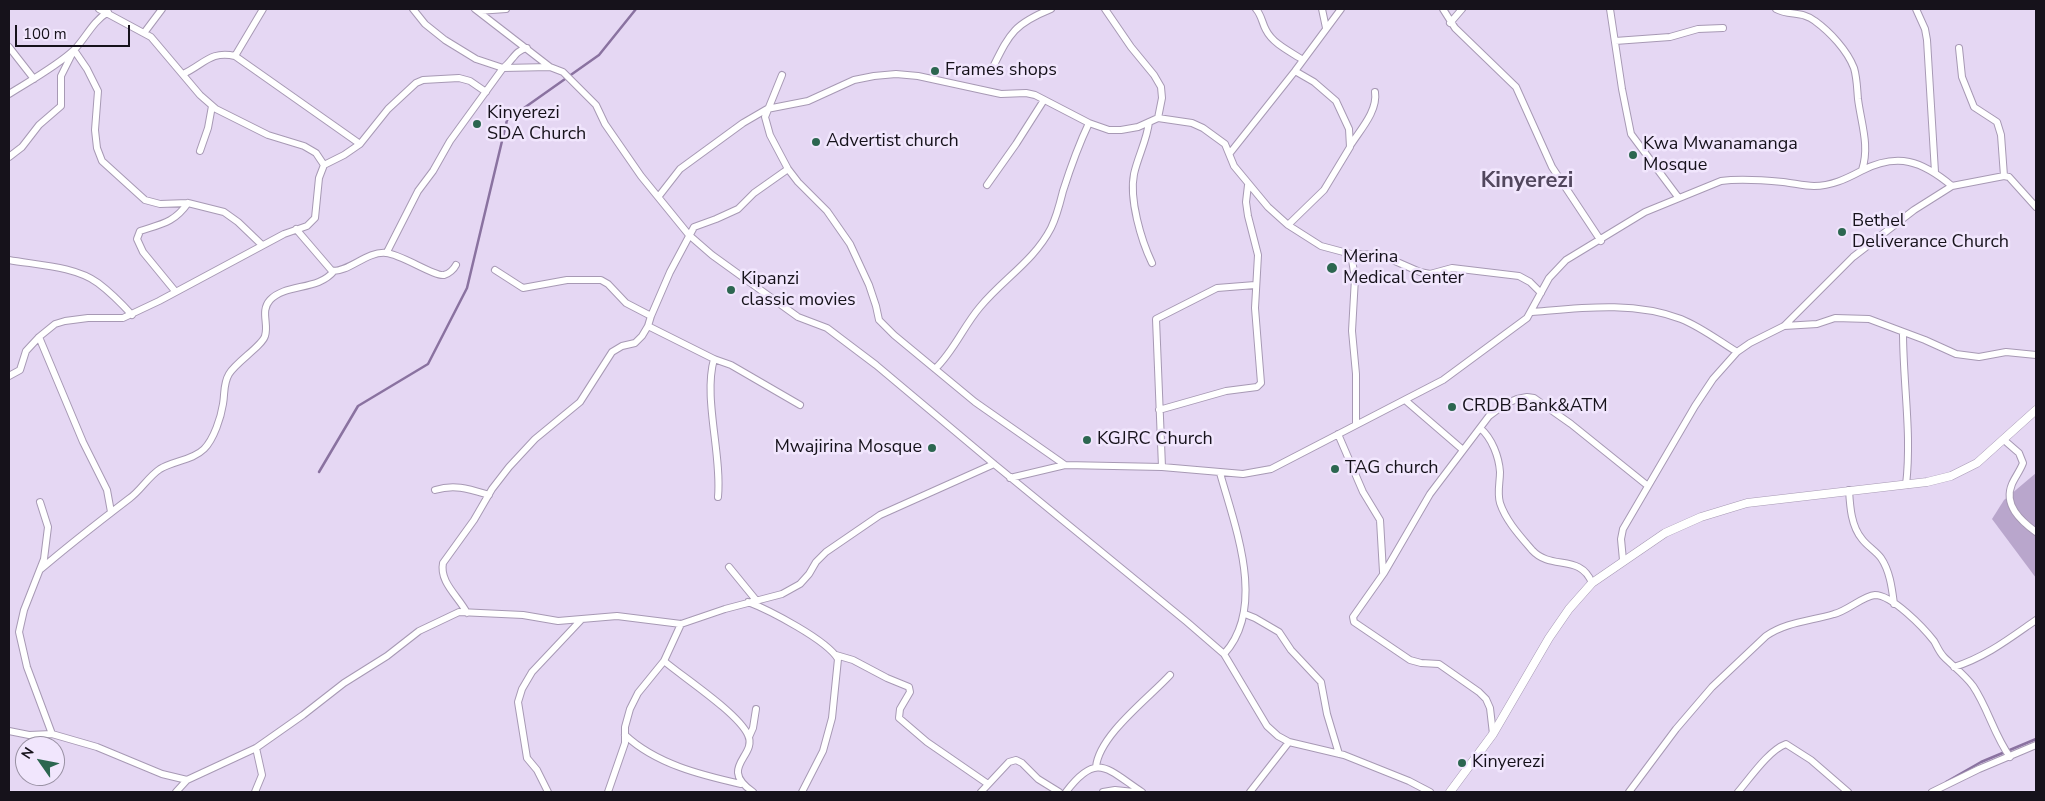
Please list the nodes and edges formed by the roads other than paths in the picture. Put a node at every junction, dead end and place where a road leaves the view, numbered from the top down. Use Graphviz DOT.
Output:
graph roads {
  1 [pos="99,9"];
  2 [pos="162,9"];
  3 [pos="263,9"];
  4 [pos="414,9"];
  5 [pos="506,9"];
  6 [pos="1051,9"];
  7 [pos="1105,9"];
  8 [pos="1256,9"];
  9 [pos="1322,9"];
  10 [pos="1341,9"];
  11 [pos="1443,9"];
  12 [pos="1462,9"];
  13 [pos="1610,9"];
  14 [pos="1776,9"];
  15 [pos="1916,9"];
  16 [pos="476,10"];
  17 [pos="108,12"];
  18 [pos="1450,23"];
  19 [pos="1326,28"];
  20 [pos="1723,28"];
  21 [pos="144,33"];
  22 [pos="1615,41"];
  23 [pos="9,47"];
  24 [pos="527,48"];
  25 [pos="1959,48"];
  26 [pos="74,50"];
  27 [pos="235,56"];
  28 [pos="1303,60"];
  29 [pos="550,67"];
  30 [pos="993,67"];
  31 [pos="503,68"];
  32 [pos="1296,71"];
  33 [pos="183,74"];
  34 [pos="782,75"];
  35 [pos="34,80"];
  36 [pos="486,92"];
  37 [pos="1376,92"];
  38 [pos="9,94"];
  39 [pos="1044,100"];
  40 [pos="212,106"];
  41 [pos="767,109"];
  42 [pos="1158,118"];
  43 [pos="1149,122"];
  44 [pos="1089,123"];
  45 [pos="360,144"];
  46 [pos="1350,147"];
  47 [pos="200,151"];
  48 [pos="1230,154"];
  49 [pos="9,157"];
  50 [pos="324,165"];
  51 [pos="788,169"];
  52 [pos="1862,170"];
  53 [pos="1935,172"];
  54 [pos="2004,176"];
  55 [pos="1248,184"];
  56 [pos="987,185"];
  57 [pos="1952,186"];
  58 [pos="659,196"];
  59 [pos="1678,197"];
  60 [pos="188,203"];
  61 [pos="2036,207"];
  62 [pos="1288,225"];
  63 [pos="296,229"];
  64 [pos="689,235"];
  65 [pos="1601,241"];
  66 [pos="262,246"];
  67 [pos="387,252"];
  68 [pos="1351,254"];
  69 [pos="9,260"];
  70 [pos="1152,263"];
  71 [pos="456,265"];
  72 [pos="495,270"];
  73 [pos="334,271"];
  74 [pos="1255,286"];
  75 [pos="175,291"];
  76 [pos="1541,293"];
  77 [pos="1532,312"];
  78 [pos="132,315"];
  79 [pos="650,316"];
  80 [pos="648,326"];
  81 [pos="1784,326"];
  82 [pos="1904,332"];
  83 [pos="39,337"];
  84 [pos="1737,352"];
  85 [pos="2036,356"];
  86 [pos="714,359"];
  87 [pos="935,369"];
  88 [pos="9,376"];
  89 [pos="1405,400"];
  90 [pos="800,405"];
  91 [pos="1158,410"];
  92 [pos="2036,410"];
  93 [pos="1356,424"];
  94 [pos="1480,428"];
  95 [pos="1338,434"];
  96 [pos="2004,440"];
  97 [pos="1463,450"];
  98 [pos="994,464"];
  99 [pos="1064,465"];
  100 [pos="1162,468"];
  101 [pos="1220,473"];
  102 [pos="1010,478"];
  103 [pos="1906,485"];
  104 [pos="1648,486"];
  105 [pos="435,490"];
  106 [pos="1849,490"];
  107 [pos="489,495"];
  108 [pos="718,497"];
  109 [pos="40,502"];
  110 [pos="111,512"];
  111 [pos="2036,532"];
  112 [pos="1623,560"];
  113 [pos="729,567"];
  114 [pos="42,569"];
  115 [pos="1384,573"];
  116 [pos="1592,583"];
  117 [pos="756,600"];
  118 [pos="747,602"];
  119 [pos="1894,604"];
  120 [pos="467,613"];
  121 [pos="1245,614"];
  122 [pos="581,620"];
  123 [pos="2036,620"];
  124 [pos="681,624"];
  125 [pos="1224,654"];
  126 [pos="836,655"];
  127 [pos="664,660"];
  128 [pos="1954,667"];
  129 [pos="1170,675"];
  130 [pos="756,709"];
  131 [pos="9,731"];
  132 [pos="52,734"];
  133 [pos="1493,734"];
  134 [pos="625,735"];
  135 [pos="749,737"];
  136 [pos="1289,742"];
  137 [pos="2036,745"];
  138 [pos="256,748"];
  139 [pos="1339,754"];
  140 [pos="2010,757"];
  141 [pos="1096,766"];
  142 [pos="187,780"];
  143 [pos="741,784"];
  144 [pos="988,784"];
  145 [pos="176,792"];
  146 [pos="255,792"];
  147 [pos="548,792"];
  148 [pos="609,792"];
  149 [pos="753,792"];
  150 [pos="802,792"];
  151 [pos="981,792"];
  152 [pos="1059,792"];
  153 [pos="1066,792"];
  154 [pos="1103,792"];
  155 [pos="1134,792"];
  156 [pos="1142,792"];
  157 [pos="1250,792"];
  158 [pos="1430,792"];
  159 [pos="1450,792"];
  160 [pos="1629,792"];
  161 [pos="1738,792"];
  162 [pos="1848,792"];
  163 [pos="1932,792"];
  1 -- 17 [label="street"];
  2 -- 21 [label="street"];
  3 -- 27 [label="street"];
  4 -- 31 [label="street"];
  5 -- 16 [label="street"];
  6 -- 30 [label="street"];
  7 -- 42 [label="street"];
  8 -- 28 [label="street"];
  9 -- 19 [label="street"];
  10 -- 19 [label="street"];
  11 -- 18 [label="street"];
  12 -- 18 [label="street"];
  13 -- 22 [label="street"];
  14 -- 52 [label="street"];
  15 -- 53 [label="street"];
  16 -- 24 [label="street"];
  17 -- 21 [label="street"];
  17 -- 26 [label="street"];
  18 -- 65 [label="street"];
  19 -- 28 [label="street"];
  20 -- 22 [label="street"];
  21 -- 33 [label="street"];
  22 -- 59 [label="street"];
  23 -- 35 [label="street"];
  24 -- 29 [label="street"];
  24 -- 31 [label="street"];
  25 -- 54 [label="street"];
  26 -- 35 [label="street"];
  26 -- 49 [label="street"];
  26 -- 60 [label="street"];
  27 -- 33 [label="street"];
  27 -- 45 [label="street"];
  28 -- 32 [label="street"];
  29 -- 31 [label="street"];
  29 -- 58 [label="street"];
  31 -- 36 [label="street"];
  32 -- 46 [label="street"];
  32 -- 48 [label="street"];
  33 -- 40 [label="street"];
  34 -- 41 [label="street"];
  35 -- 38 [label="street"];
  36 -- 45 [label="street"];
  36 -- 67 [label="street"];
  37 -- 46 [label="street"];
  39 -- 41 [label="street"];
  39 -- 44 [label="street"];
  39 -- 56 [label="street"];
  40 -- 47 [label="street"];
  40 -- 50 [label="street"];
  41 -- 51 [label="street"];
  41 -- 58 [label="street"];
  42 -- 43 [label="street"];
  42 -- 48 [label="street"];
  43 -- 44 [label="street"];
  43 -- 70 [label="street"];
  44 -- 87 [label="street"];
  45 -- 50 [label="street"];
  46 -- 62 [label="street"];
  48 -- 55 [label="street"];
  50 -- 63 [label="street"];
  51 -- 64 [label="street"];
  51 -- 87 [label="street"];
  52 -- 53 [label="street"];
  52 -- 59 [label="street"];
  53 -- 57 [label="street"];
  54 -- 57 [label="street"];
  54 -- 61 [label="street"];
  55 -- 62 [label="street"];
  55 -- 74 [label="street"];
  57 -- 81 [label="street"];
  58 -- 64 [label="street"];
  59 -- 65 [label="street"];
  60 -- 66 [label="street"];
  60 -- 75 [label="street"];
  62 -- 68 [label="street"];
  63 -- 66 [label="street"];
  63 -- 73 [label="street"];
  64 -- 79 [label="street"];
  64 -- 98 [label="street"];
  65 -- 76 [label="street"];
  66 -- 75 [label="street"];
  67 -- 71 [label="street"];
  67 -- 73 [label="street"];
  68 -- 76 [label="street"];
  68 -- 93 [label="street"];
  69 -- 78 [label="street"];
  72 -- 79 [label="street"];
  73 -- 110 [label="street"];
  74 -- 91 [label="street"];
  74 -- 91 [label="street"];
  75 -- 78 [label="street"];
  76 -- 77 [label="street"];
  77 -- 84 [label="street"];
  77 -- 89 [label="street"];
  78 -- 83 [label="street"];
  79 -- 80 [label="street"];
  80 -- 86 [label="street"];
  80 -- 107 [label="street"];
  81 -- 82 [label="street"];
  81 -- 84 [label="street"];
  82 -- 85 [label="street"];
  82 -- 103 [label="street"];
  83 -- 88 [label="street"];
  83 -- 110 [label="street"];
  84 -- 104 [label="street"];
  86 -- 90 [label="street"];
  86 -- 108 [label="street"];
  87 -- 99 [label="street"];
  89 -- 93 [label="street"];
  89 -- 97 [label="street"];
  91 -- 100 [label="street"];
  92 -- 96 [label="street"];
  93 -- 95 [label="street"];
  94 -- 97 [label="street"];
  94 -- 104 [label="street"];
  94 -- 116 [label="street"];
  95 -- 101 [label="street"];
  95 -- 115 [label="street"];
  96 -- 103 [label="street"];
  96 -- 111 [label="street"];
  97 -- 115 [label="street"];
  98 -- 102 [label="street"];
  98 -- 117 [label="street"];
  99 -- 100 [label="street"];
  99 -- 102 [label="street"];
  100 -- 101 [label="street"];
  101 -- 121 [label="street"];
  102 -- 125 [label="street"];
  103 -- 106 [label="street"];
  104 -- 112 [label="street"];
  105 -- 107 [label="street"];
  106 -- 112 [label="street"];
  106 -- 119 [label="street"];
  107 -- 120 [label="street"];
  109 -- 114 [label="street"];
  110 -- 114 [label="street"];
  112 -- 116 [label="street"];
  113 -- 117 [label="street"];
  114 -- 132 [label="street"];
  115 -- 133 [label="street"];
  116 -- 133 [label="street"];
  117 -- 118 [label="street"];
  118 -- 124 [label="street"];
  118 -- 126 [label="street"];
  119 -- 128 [label="street"];
  119 -- 160 [label="street"];
  120 -- 122 [label="street"];
  120 -- 138 [label="street"];
  121 -- 125 [label="street"];
  121 -- 139 [label="street"];
  122 -- 124 [label="street"];
  122 -- 147 [label="street"];
  123 -- 128 [label="street"];
  124 -- 127 [label="street"];
  125 -- 136 [label="street"];
  126 -- 144 [label="street"];
  126 -- 150 [label="street"];
  127 -- 134 [label="street"];
  127 -- 135 [label="street"];
  128 -- 140 [label="street"];
  129 -- 141 [label="street"];
  130 -- 135 [label="street"];
  131 -- 132 [label="street"];
  132 -- 142 [label="street"];
  133 -- 159 [label="street"];
  134 -- 143 [label="street"];
  134 -- 148 [label="street"];
  135 -- 143 [label="street"];
  136 -- 139 [label="street"];
  136 -- 157 [label="street"];
  137 -- 140 [label="street"];
  138 -- 142 [label="street"];
  138 -- 146 [label="street"];
  139 -- 158 [label="street"];
  140 -- 163 [label="street"];
  141 -- 153 [label="street"];
  141 -- 156 [label="street"];
  142 -- 145 [label="street"];
  143 -- 149 [label="street"];
  144 -- 151 [label="street"];
  144 -- 152 [label="street"];
  154 -- 155 [label="street"];
  161 -- 162 [label="street"];
}
